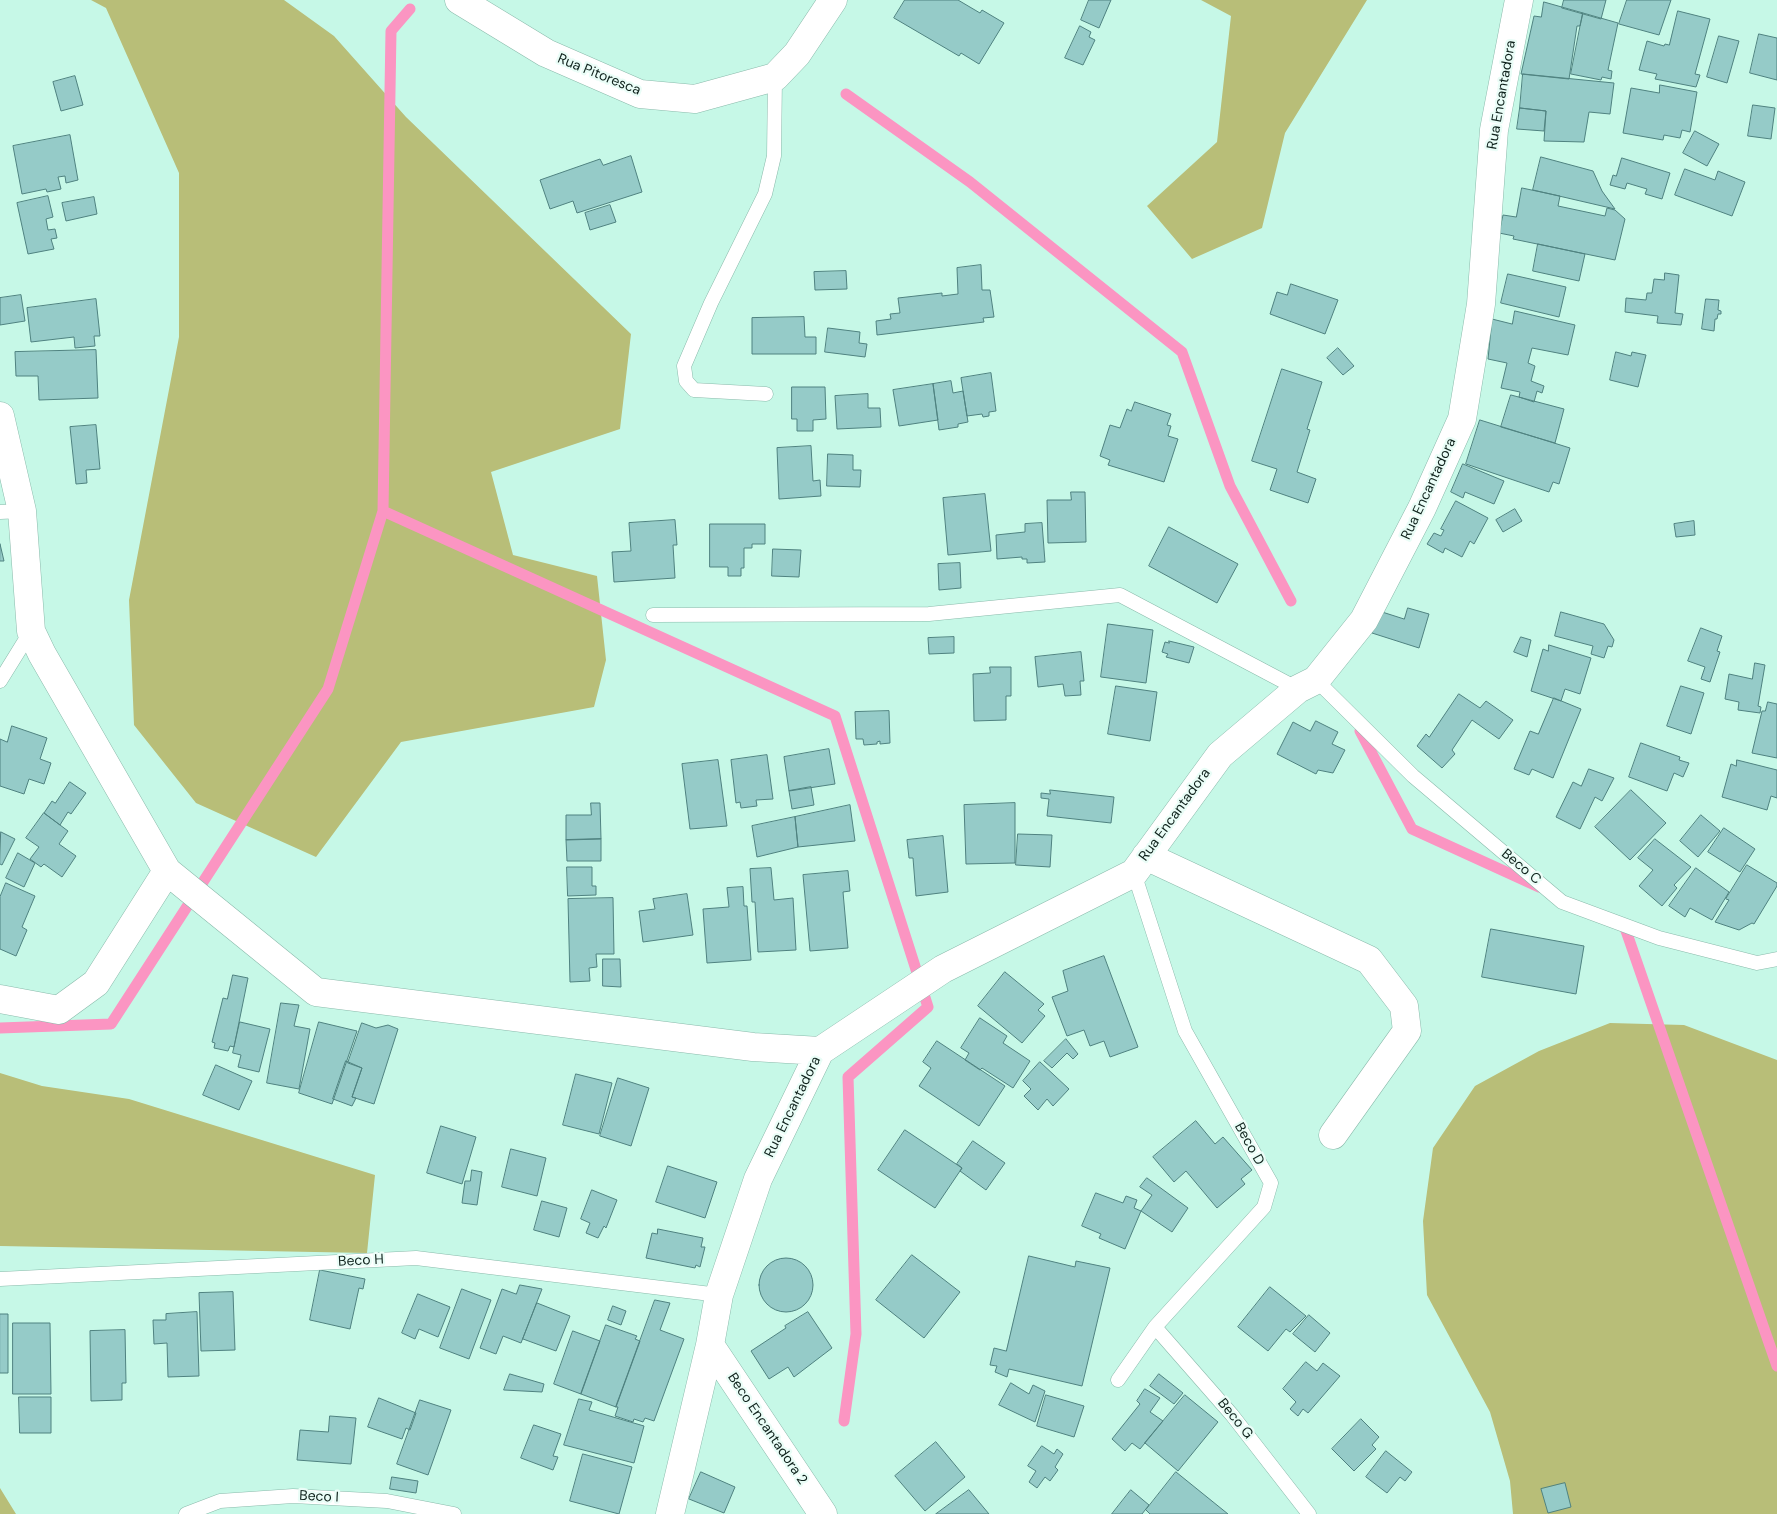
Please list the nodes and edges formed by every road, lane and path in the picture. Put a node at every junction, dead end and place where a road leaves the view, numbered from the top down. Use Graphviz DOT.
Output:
graph roads {
  1 [pos="459,0"];
  2 [pos="833,0"];
  3 [pos="1520,0"];
  4 [pos="775,78"];
  5 [pos="766,394"];
  6 [pos="0,416"];
  7 [pos="11,512"];
  8 [pos="653,615"];
  9 [pos="31,631"];
  10 [pos="0,681"];
  11 [pos="1307,685"];
  12 [pos="1140,864"];
  13 [pos="167,871"];
  14 [pos="1777,959"];
  15 [pos="0,999"];
  16 [pos="820,1051"];
  17 [pos="1333,1136"];
  18 [pos="0,1279"];
  19 [pos="719,1296"];
  20 [pos="1156,1327"];
  21 [pos="710,1345"];
  22 [pos="1118,1380"];
  23 [pos="186,1514"];
  24 [pos="454,1514"];
  25 [pos="670,1514"];
  26 [pos="823,1514"];
  27 [pos="1309,1514"];
  1 -- 4 [label="street, Rua Pitoresca"];
  2 -- 4 [label="street"];
  3 -- 11 [label="street, Rua Encantadora"];
  4 -- 5 [label="lane"];
  6 -- 7 [label="street"];
  7 -- 9 [label="street"];
  8 -- 11 [label="lane, Beco C"];
  9 -- 10 [label="lane"];
  9 -- 13 [label="street"];
  11 -- 12 [label="street, Rua Encantadora"];
  11 -- 14 [label="lane, Beco C"];
  12 -- 16 [label="street, Rua Encantadora"];
  12 -- 17 [label="street"];
  12 -- 20 [label="lane, Beco D"];
  13 -- 15 [label="street"];
  13 -- 16 [label="street"];
  16 -- 19 [label="street, Rua Encantadora"];
  18 -- 19 [label="lane, Beco H"];
  19 -- 21 [label="street, Rua Encantadora"];
  20 -- 22 [label="lane, Beco D"];
  20 -- 27 [label="lane, Beco G"];
  21 -- 25 [label="street, Rua Encantadora"];
  21 -- 26 [label="street, Beco Encantadora 2"];
  23 -- 24 [label="lane, Beco I"];
}
